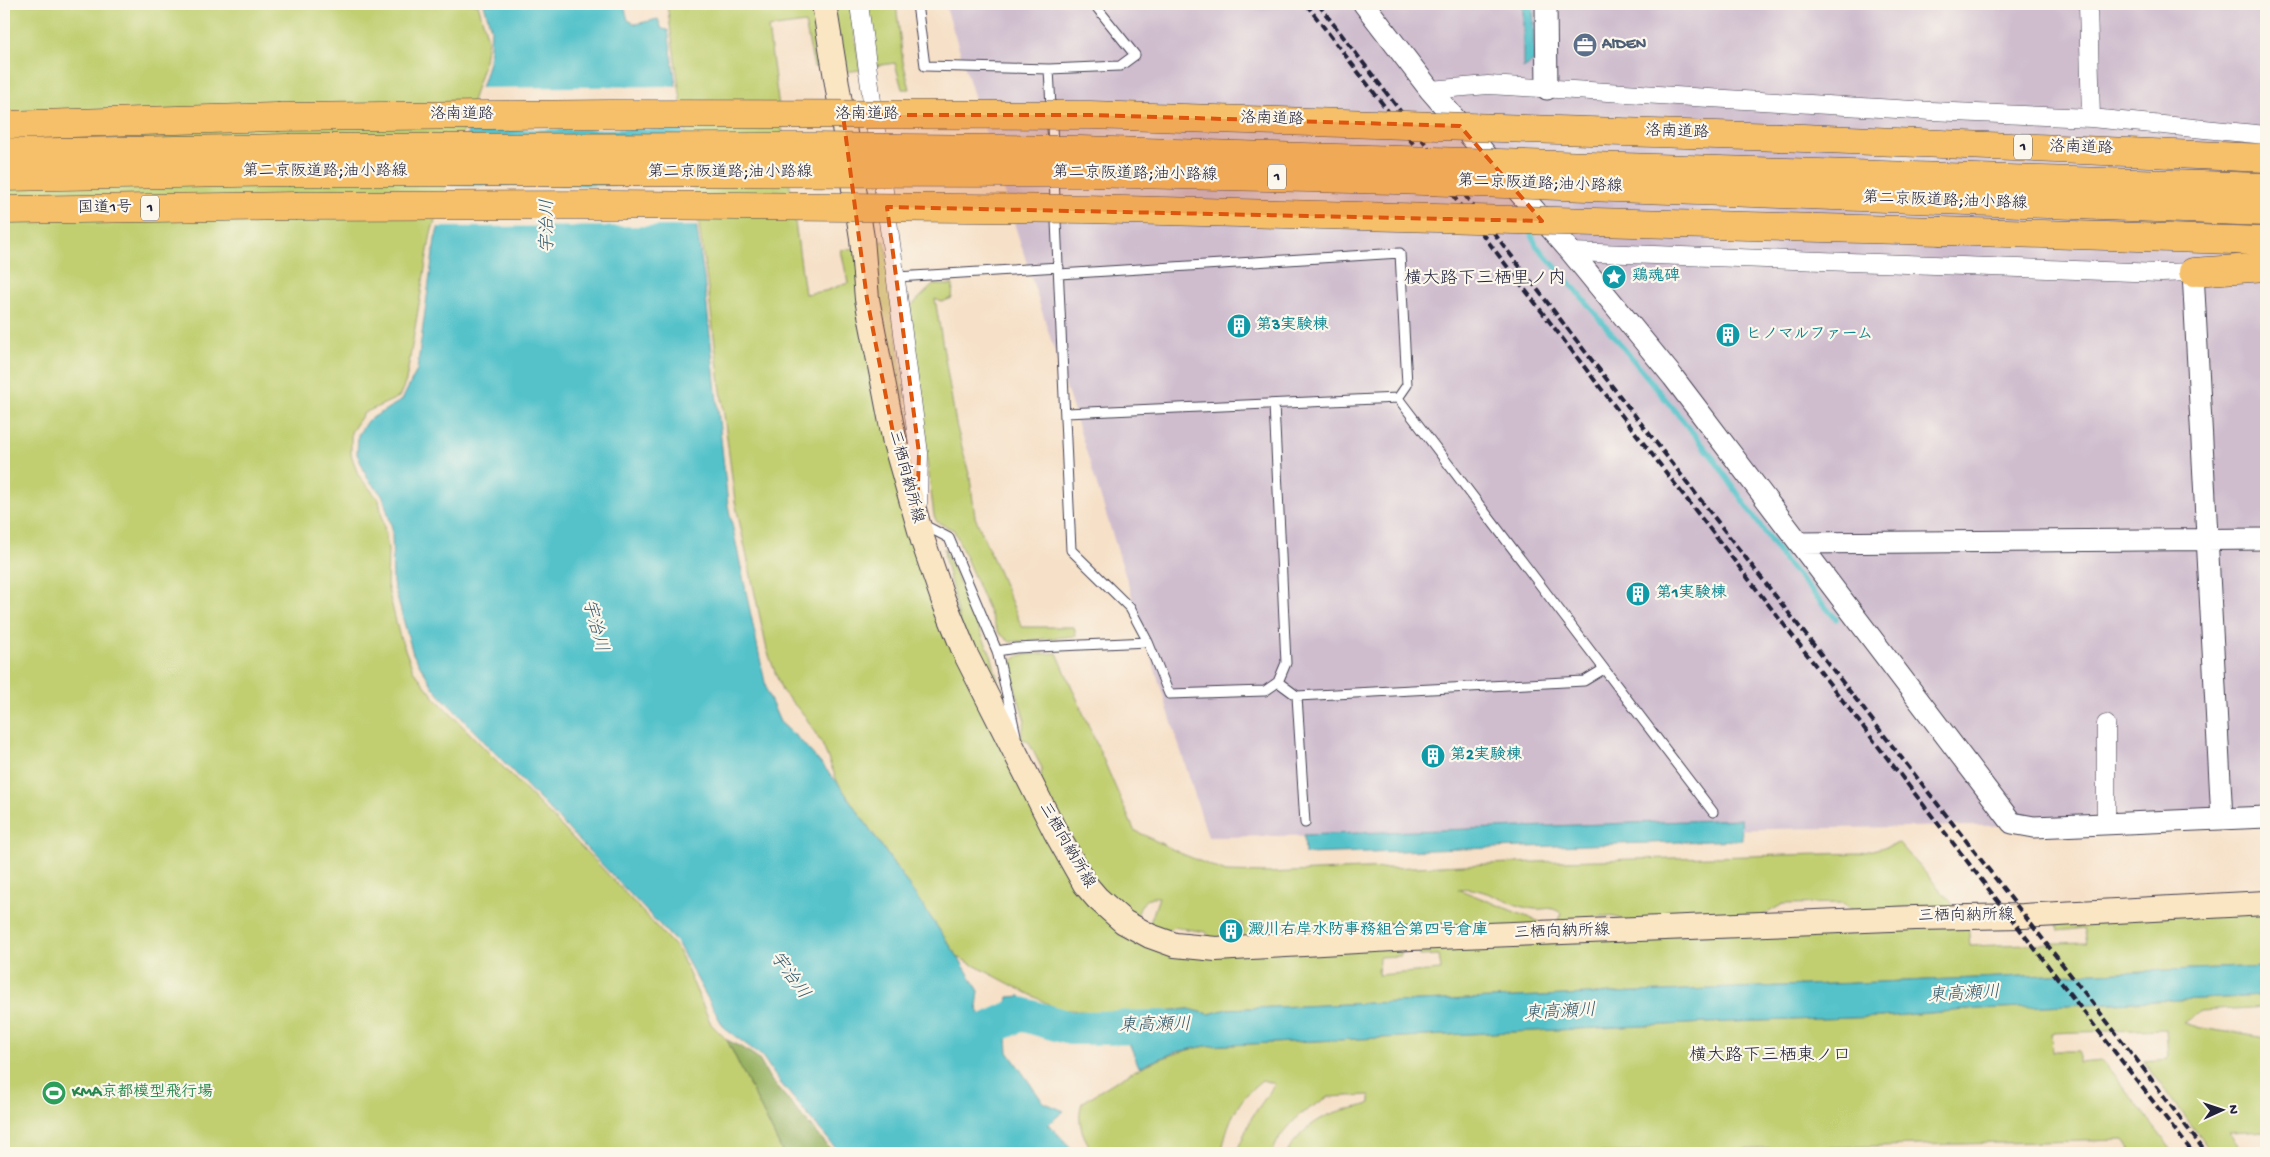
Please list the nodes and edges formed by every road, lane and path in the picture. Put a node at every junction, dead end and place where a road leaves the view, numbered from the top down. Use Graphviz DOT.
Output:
graph roads {
  1 [pos="824,4"];
  2 [pos="859,4"];
  3 [pos="917,4"];
  4 [pos="1094,4"];
  5 [pos="1364,4"];
  6 [pos="1546,4"];
  7 [pos="2088,4"];
  8 [pos="1049,69"];
  9 [pos="1547,89"];
  10 [pos="1430,90"];
  11 [pos="2091,118"];
  12 [pos="4,124"];
  13 [pos="2266,135"];
  14 [pos="4,153"];
  15 [pos="2266,158"];
  16 [pos="4,177"];
  17 [pos="2266,187"];
  18 [pos="4,210"];
  19 [pos="2266,212"];
  20 [pos="2266,242"];
  21 [pos="1571,252"];
  22 [pos="2266,267"];
  23 [pos="1059,271"];
  24 [pos="2193,272"];
  25 [pos="897,277"];
  26 [pos="1398,398"];
  27 [pos="1274,404"];
  28 [pos="1066,413"];
  29 [pos="917,521"];
  30 [pos="2266,539"];
  31 [pos="2207,540"];
  32 [pos="1799,543"];
  33 [pos="1148,642"];
  34 [pos="997,651"];
  35 [pos="1604,669"];
  36 [pos="1278,682"];
  37 [pos="1297,696"];
  38 [pos="2106,724"];
  39 [pos="1021,762"];
  40 [pos="1712,812"];
  41 [pos="2266,818"];
  42 [pos="2222,819"];
  43 [pos="1305,823"];
  44 [pos="2106,824"];
  45 [pos="2266,903"];
  1 -- 29 [label="main road, 三栖向納所線"];
  2 -- 25 [label="street"];
  3 -- 8 [label="lane"];
  4 -- 8 [label="lane"];
  5 -- 10 [label="street"];
  6 -- 9 [label="street"];
  7 -- 11 [label="street"];
  8 -- 23 [label="lane"];
  9 -- 10 [label="street"];
  9 -- 11 [label="street"];
  10 -- 21 [label="street"];
  11 -- 13 [label="street"];
  12 -- 15 [label="highway, 洛南道路 / 1, bridge"];
  14 -- 17 [label="highway, 第二京阪道路;油小路線 / 1, bridge"];
  16 -- 19 [label="highway, 第二京阪道路;油小路線 / 1, bridge"];
  18 -- 20 [label="highway, 国道1号 / 1, bridge"];
  21 -- 24 [label="street"];
  21 -- 32 [label="street"];
  22 -- 24 [label="highway"];
  23 -- 25 [label="lane"];
  23 -- 26 [label="lane"];
  23 -- 28 [label="lane"];
  24 -- 31 [label="street"];
  25 -- 29 [label="street"];
  26 -- 27 [label="lane"];
  26 -- 35 [label="lane"];
  27 -- 28 [label="lane"];
  27 -- 36 [label="lane"];
  28 -- 33 [label="lane"];
  29 -- 34 [label="lane"];
  29 -- 39 [label="main road, 三栖向納所線"];
  30 -- 31 [label="street"];
  31 -- 32 [label="street"];
  31 -- 42 [label="street"];
  32 -- 44 [label="street"];
  33 -- 34 [label="lane"];
  33 -- 36 [label="lane"];
  34 -- 39 [label="lane"];
  35 -- 37 [label="lane"];
  35 -- 40 [label="lane"];
  36 -- 37 [label="lane"];
  37 -- 43 [label="lane"];
  38 -- 44 [label="street"];
  39 -- 45 [label="main road, 三栖向納所線"];
  41 -- 42 [label="street"];
  42 -- 44 [label="street"];
}
